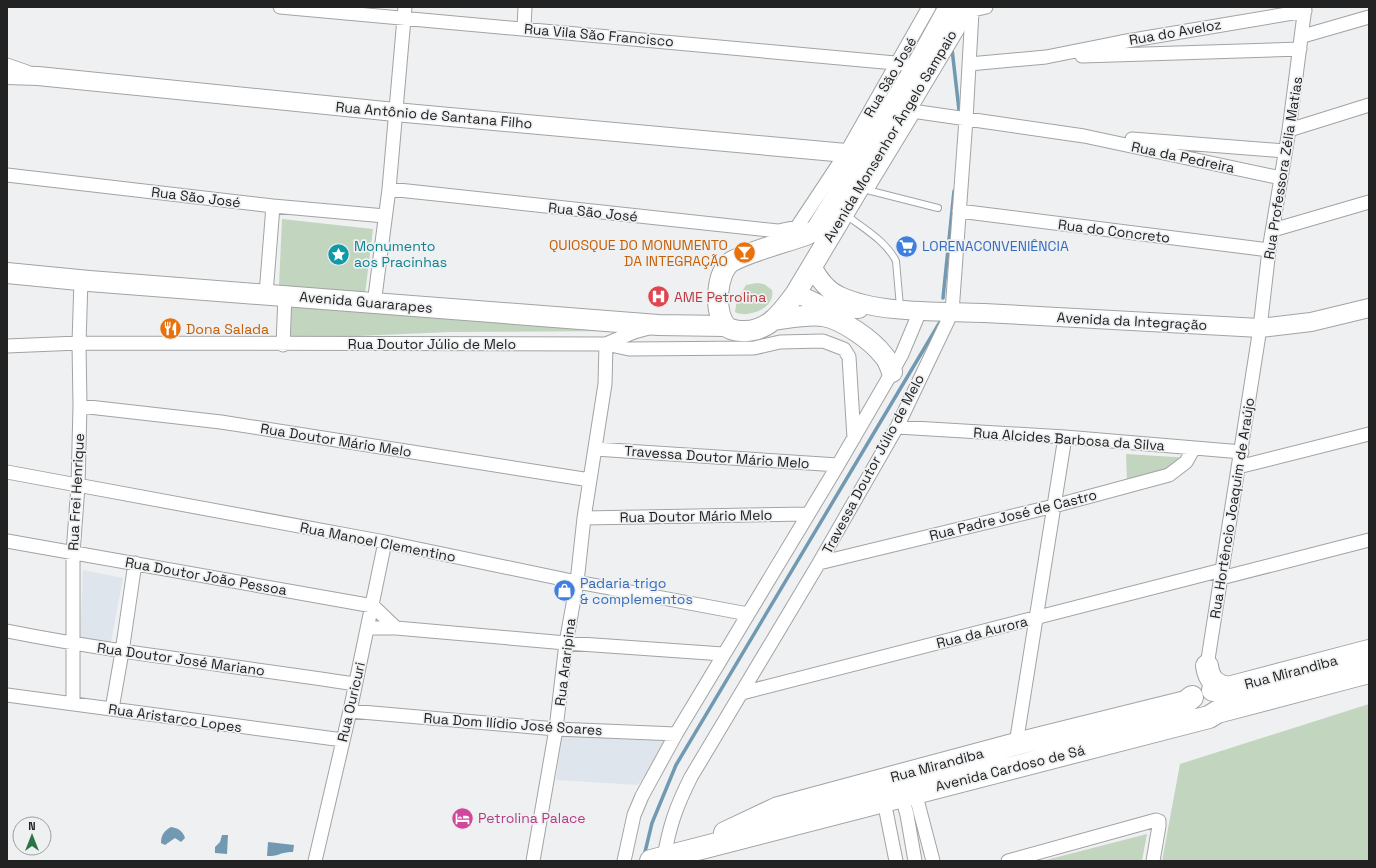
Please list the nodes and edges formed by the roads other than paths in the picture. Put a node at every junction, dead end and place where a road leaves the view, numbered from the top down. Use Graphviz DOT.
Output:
graph roads {
  1 [pos="280,7"];
  2 [pos="525,7"];
  3 [pos="929,7"];
  4 [pos="986,7"];
  5 [pos="1305,9"];
  6 [pos="963,10"];
  7 [pos="404,12"];
  8 [pos="1369,17"];
  9 [pos="524,28"];
  10 [pos="1303,36"];
  11 [pos="1150,37"];
  12 [pos="1300,50"];
  13 [pos="1151,54"];
  14 [pos="1046,57"];
  15 [pos="908,64"];
  16 [pos="968,64"];
  17 [pos="7,65"];
  18 [pos="7,75"];
  19 [pos="38,76"];
  20 [pos="1369,105"];
  21 [pos="911,111"];
  22 [pos="395,112"];
  23 [pos="966,119"];
  24 [pos="1289,130"];
  25 [pos="1084,136"];
  26 [pos="1213,146"];
  27 [pos="1285,151"];
  28 [pos="854,155"];
  29 [pos="1210,163"];
  30 [pos="7,175"];
  31 [pos="1281,178"];
  32 [pos="389,189"];
  33 [pos="864,190"];
  34 [pos="1369,202"];
  35 [pos="273,206"];
  36 [pos="938,208"];
  37 [pos="959,211"];
  38 [pos="843,213"];
  39 [pos="385,216"];
  40 [pos="1273,230"];
  41 [pos="801,231"];
  42 [pos="1269,250"];
  43 [pos="812,266"];
  44 [pos="7,272"];
  45 [pos="81,280"];
  46 [pos="796,293"];
  47 [pos="275,295"];
  48 [pos="374,304"];
  49 [pos="1369,308"];
  50 [pos="897,309"];
  51 [pos="920,311"];
  52 [pos="952,312"];
  53 [pos="773,320"];
  54 [pos="658,325"];
  55 [pos="725,326"];
  56 [pos="1260,328"];
  57 [pos="79,343"];
  58 [pos="606,344"];
  59 [pos="283,345"];
  60 [pos="7,346"];
  61 [pos="849,357"];
  62 [pos="892,372"];
  63 [pos="80,406"];
  64 [pos="897,427"];
  65 [pos="1369,434"];
  66 [pos="1065,437"];
  67 [pos="854,438"];
  68 [pos="1194,448"];
  69 [pos="595,449"];
  70 [pos="1242,452"];
  71 [pos="838,464"];
  72 [pos="1238,467"];
  73 [pos="7,472"];
  74 [pos="590,480"];
  75 [pos="78,486"];
  76 [pos="1054,506"];
  77 [pos="807,514"];
  78 [pos="584,518"];
  79 [pos="1369,540"];
  80 [pos="7,542"];
  81 [pos="385,542"];
  82 [pos="73,553"];
  83 [pos="135,563"];
  84 [pos="819,563"];
  85 [pos="1221,574"];
  86 [pos="577,582"];
  87 [pos="373,606"];
  88 [pos="748,614"];
  89 [pos="1037,618"];
  90 [pos="368,628"];
  91 [pos="396,628"];
  92 [pos="7,631"];
  93 [pos="73,644"];
  94 [pos="566,644"];
  95 [pos="1369,651"];
  96 [pos="122,652"];
  97 [pos="724,654"];
  98 [pos="1206,666"];
  99 [pos="1369,672"];
  100 [pos="355,684"];
  101 [pos="1209,691"];
  102 [pos="742,693"];
  103 [pos="7,696"];
  104 [pos="73,704"];
  105 [pos="112,709"];
  106 [pos="350,711"];
  107 [pos="1211,715"];
  108 [pos="556,729"];
  109 [pos="676,734"];
  110 [pos="343,740"];
  111 [pos="1016,744"];
  112 [pos="900,796"];
  113 [pos="689,851"];
  114 [pos="657,859"];
  115 [pos="315,861"];
  116 [pos="533,861"];
  117 [pos="624,861"];
  118 [pos="896,861"];
  119 [pos="915,861"];
  120 [pos="933,861"];
  121 [pos="1008,861"];
  122 [pos="1152,861"];
  1 -- 7 [label="street, Rua Vila São Francisco"];
  2 -- 9 [label="street"];
  3 -- 15 [label="street, Rua São José"];
  4 -- 6 [label="street"];
  5 -- 10 [label="street, Rua Professora Zélia Matias"];
  5 -- 11 [label="street, Rua do Aveloz"];
  6 -- 15 [label="main road, Avenida Monsenhor Ângelo Sampaio"];
  6 -- 16 [label="street, Travessa Doutor Júlio de Melo"];
  6 -- 21 [label="main road, Avenida Monsenhor Ângelo Sampaio"];
  7 -- 9 [label="street, Rua Vila São Francisco"];
  7 -- 22 [label="street"];
  8 -- 10 [label="street"];
  9 -- 15 [label="street, Rua Vila São Francisco"];
  10 -- 12 [label="street, Rua Professora Zélia Matias"];
  11 -- 13 [label="street"];
  11 -- 14 [label="street, Rua do Aveloz"];
  12 -- 13 [label="street, Rua do Aveloz"];
  12 -- 24 [label="street, Rua Professora Zélia Matias"];
  13 -- 14 [label="street, Rua do Aveloz"];
  14 -- 16 [label="street, Rua do Aveloz"];
  15 -- 28 [label="main road, Avenida Monsenhor Ângelo Sampaio"];
  16 -- 23 [label="street, Travessa Doutor Júlio de Melo"];
  17 -- 19 [label="street"];
  18 -- 19 [label="street, Rua Antônio de Santana Filho"];
  19 -- 22 [label="street, Rua Antônio de Santana Filho"];
  20 -- 24 [label="street"];
  21 -- 23 [label="street, Rua da Pedreira"];
  21 -- 33 [label="main road, Avenida Monsenhor Ângelo Sampaio"];
  22 -- 28 [label="street, Rua Antônio de Santana Filho"];
  22 -- 32 [label="street"];
  23 -- 25 [label="street, Rua da Pedreira"];
  23 -- 37 [label="street, Travessa Doutor Júlio de Melo"];
  24 -- 27 [label="street, Rua Professora Zélia Matias"];
  25 -- 26 [label="street, Rua da Pedreira"];
  25 -- 29 [label="street, Rua da Pedreira"];
  26 -- 27 [label="street, Rua da Pedreira"];
  26 -- 29 [label="street"];
  27 -- 31 [label="street, Rua Professora Zélia Matias"];
  28 -- 41 [label="main road, Avenida Monsenhor Ângelo Sampaio"];
  29 -- 31 [label="street, Rua da Pedreira"];
  30 -- 35 [label="street, Rua São José"];
  31 -- 40 [label="street, Rua Professora Zélia Matias"];
  32 -- 39 [label="street"];
  32 -- 41 [label="street, Rua São José"];
  33 -- 36 [label="lane"];
  33 -- 38 [label="main road, Avenida Monsenhor Ângelo Sampaio"];
  34 -- 40 [label="street"];
  35 -- 39 [label="street, Rua São José"];
  35 -- 47 [label="street"];
  37 -- 42 [label="street, Rua do Concreto"];
  37 -- 52 [label="street, Travessa Doutor Júlio de Melo"];
  38 -- 43 [label="main road, Avenida Monsenhor Ângelo Sampaio"];
  38 -- 50 [label="lane"];
  39 -- 48 [label="street"];
  40 -- 42 [label="street, Rua Professora Zélia Matias"];
  41 -- 55 [label="main road, Avenida Monsenhor Ângelo Sampaio"];
  42 -- 56 [label="street, Rua Professora Zélia Matias"];
  43 -- 46 [label="main road, Avenida Monsenhor Ângelo Sampaio"];
  43 -- 50 [label="street, Avenida da Integração"];
  44 -- 45 [label="main road, Avenida Guararapes"];
  45 -- 47 [label="main road, Avenida Guararapes"];
  45 -- 57 [label="street, Rua Frei Henrique"];
  46 -- 50 [label="street, Avenida da Integração"];
  46 -- 53 [label="main road, Avenida Monsenhor Ângelo Sampaio"];
  47 -- 48 [label="main road, Avenida Guararapes"];
  47 -- 59 [label="street"];
  48 -- 54 [label="main road, Avenida Guararapes"];
  49 -- 56 [label="street, Avenida da Integração"];
  50 -- 51 [label="street, Avenida da Integração"];
  51 -- 52 [label="street, Avenida da Integração"];
  51 -- 62 [label="street, Travessa Doutor Júlio de Melo"];
  52 -- 56 [label="street, Avenida da Integração"];
  52 -- 64 [label="street, Travessa Doutor Júlio de Melo"];
  53 -- 55 [label="main road, Avenida Guararapes"];
  53 -- 62 [label="main road"];
  54 -- 55 [label="main road, Avenida Guararapes"];
  54 -- 58 [label="street"];
  56 -- 70 [label="street, Rua Hortêncio Joaquim de Araújo"];
  57 -- 59 [label="street, Rua Doutor Júlio de Melo"];
  57 -- 60 [label="street, Rua Doutor Júlio de Melo"];
  57 -- 63 [label="street, Rua Frei Henrique"];
  58 -- 59 [label="street, Rua Doutor Júlio de Melo"];
  58 -- 61 [label="street, Rua Doutor Júlio de Melo"];
  58 -- 69 [label="street, Rua Araripina"];
  61 -- 67 [label="street, Travessa Doutor Júlio de Melo"];
  62 -- 67 [label="street, Travessa Doutor Júlio de Melo"];
  63 -- 74 [label="street, Rua Doutor Mário Melo"];
  63 -- 75 [label="street, Rua Frei Henrique"];
  64 -- 66 [label="street, Rua Alcides Barbosa da Silva"];
  64 -- 84 [label="street, Travessa Doutor Júlio de Melo"];
  65 -- 72 [label="street"];
  66 -- 68 [label="street, Rua Alcides Barbosa da Silva"];
  66 -- 76 [label="street"];
  67 -- 71 [label="street, Travessa Doutor Júlio de Melo"];
  68 -- 70 [label="street, Rua Alcides Barbosa da Silva"];
  68 -- 76 [label="street, Rua Padre José de Castro"];
  69 -- 71 [label="street, Travessa Doutor Mário Melo"];
  69 -- 74 [label="street, Rua Araripina"];
  70 -- 72 [label="street, Rua Hortêncio Joaquim de Araújo"];
  71 -- 77 [label="street, Travessa Doutor Júlio de Melo"];
  72 -- 85 [label="street, Rua Hortêncio Joaquim de Araújo"];
  73 -- 75 [label="street, Rua Manoel Clementino"];
  74 -- 78 [label="street, Rua Araripina"];
  75 -- 81 [label="street, Rua Manoel Clementino"];
  75 -- 82 [label="street, Rua Frei Henrique"];
  76 -- 84 [label="street, Rua Padre José de Castro"];
  76 -- 89 [label="street"];
  77 -- 78 [label="street, Rua Doutor Mário Melo"];
  77 -- 88 [label="street, Travessa Doutor Júlio de Melo"];
  78 -- 86 [label="street, Rua Araripina"];
  79 -- 85 [label="street, Rua da Aurora"];
  80 -- 82 [label="street, Rua Doutor João Pessoa"];
  81 -- 86 [label="street, Rua Manoel Clementino"];
  81 -- 87 [label="street, Rua Ouricuri"];
  82 -- 83 [label="street, Rua Doutor João Pessoa"];
  82 -- 93 [label="street, Rua Frei Henrique"];
  83 -- 87 [label="street, Rua Doutor João Pessoa"];
  83 -- 96 [label="street"];
  84 -- 102 [label="street, Travessa Doutor Júlio de Melo"];
  85 -- 89 [label="street, Rua da Aurora"];
  85 -- 98 [label="street, Rua Hortêncio Joaquim de Araújo"];
  86 -- 88 [label="street, Rua Manoel Clementino"];
  86 -- 94 [label="street, Rua Araripina"];
  87 -- 90 [label="street, Rua Ouricuri"];
  87 -- 91 [label="street"];
  88 -- 97 [label="street, Travessa Doutor Júlio de Melo"];
  89 -- 102 [label="street, Rua da Aurora"];
  89 -- 111 [label="street"];
  90 -- 91 [label="street"];
  90 -- 100 [label="street, Rua Ouricuri"];
  91 -- 94 [label="street"];
  92 -- 93 [label="street, Rua Doutor José Mariano"];
  93 -- 96 [label="street, Rua Doutor José Mariano"];
  93 -- 104 [label="street, Rua Frei Henrique"];
  94 -- 97 [label="street"];
  94 -- 108 [label="street, Rua Araripina"];
  95 -- 101 [label="highway, Rua Mirandiba"];
  96 -- 100 [label="street, Rua Doutor José Mariano"];
  96 -- 105 [label="street"];
  97 -- 109 [label="street, Travessa Doutor Júlio de Melo"];
  98 -- 101 [label="highway"];
  99 -- 107 [label="highway, Avenida Cardoso de Sá"];
  100 -- 106 [label="street, Rua Ouricuri"];
  101 -- 107 [label="highway"];
  101 -- 111 [label="highway, Rua Mirandiba"];
  102 -- 114 [label="street, Travessa Doutor Júlio de Melo"];
  103 -- 104 [label="street, Rua Aristarco Lopes"];
  104 -- 105 [label="street, Rua Aristarco Lopes"];
  105 -- 110 [label="street, Rua Aristarco Lopes"];
  106 -- 108 [label="street, Rua Dom Ilídio José Soares"];
  106 -- 110 [label="street, Rua Ouricuri"];
  107 -- 112 [label="highway, Avenida Cardoso de Sá"];
  108 -- 109 [label="street, Rua Dom Ilídio José Soares"];
  108 -- 116 [label="street, Rua Araripina"];
  109 -- 117 [label="street, Travessa Doutor Júlio de Melo"];
  110 -- 115 [label="street, Rua Ouricuri"];
  111 -- 113 [label="highway, Rua Mirandiba"];
  112 -- 113 [label="highway, Avenida Cardoso de Sá"];
  112 -- 118 [label="street"];
  112 -- 119 [label="street"];
  112 -- 120 [label="street"];
  113 -- 114 [label="highway, Avenida Cardoso de Sá"];
  121 -- 122 [label="street"];
}
